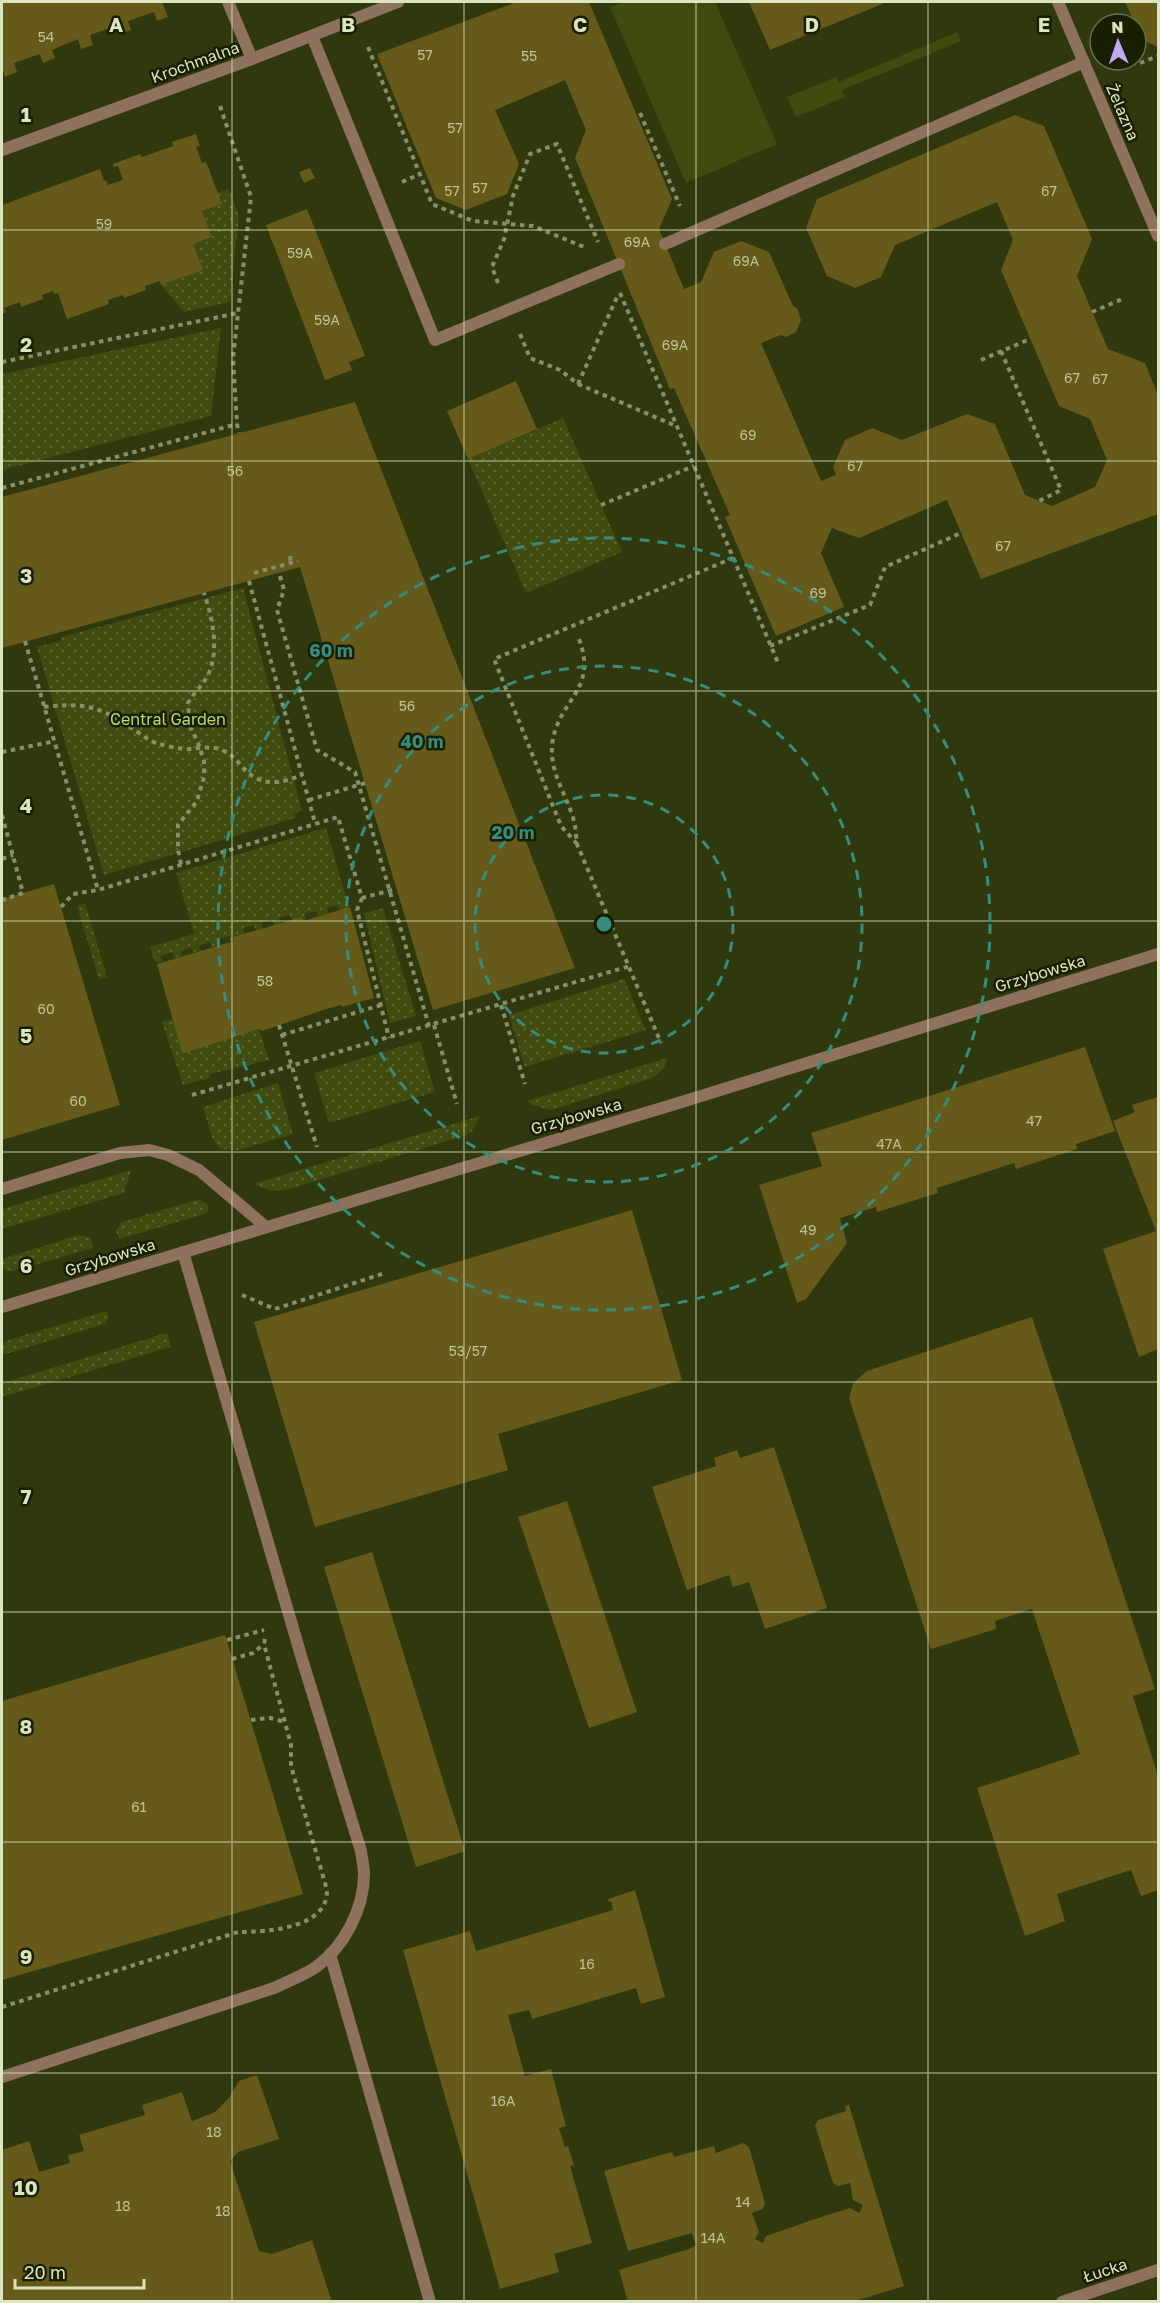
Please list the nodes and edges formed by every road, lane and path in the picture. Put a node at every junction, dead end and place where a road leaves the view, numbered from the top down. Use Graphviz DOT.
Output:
graph roads {
  1 [pos="228,2"];
  2 [pos="398,2"];
  3 [pos="1058,2"];
  4 [pos="312,36"];
  5 [pos="368,46"];
  6 [pos="252,59"];
  7 [pos="1084,62"];
  8 [pos="220,106"];
  9 [pos="640,113"];
  10 [pos="556,144"];
  11 [pos="2,150"];
  12 [pos="692,232"];
  13 [pos="1158,236"];
  14 [pos="665,244"];
  15 [pos="604,256"];
  16 [pos="614,266"];
  17 [pos="1125,298"];
  18 [pos="1092,312"];
  19 [pos="238,313"];
  20 [pos="1030,339"];
  21 [pos="1001,351"];
  22 [pos="981,360"];
  23 [pos="2,362"];
  24 [pos="578,384"];
  25 [pos="237,424"];
  26 [pos="239,433"];
  27 [pos="694,466"];
  28 [pos="2,488"];
  29 [pos="1039,501"];
  30 [pos="601,505"];
  31 [pos="962,533"];
  32 [pos="290,556"];
  33 [pos="733,558"];
  34 [pos="298,561"];
  35 [pos="291,562"];
  36 [pos="264,564"];
  37 [pos="265,570"];
  38 [pos="254,573"];
  39 [pos="280,576"];
  40 [pos="249,580"];
  41 [pos="204,593"];
  42 [pos="579,639"];
  43 [pos="26,641"];
  44 [pos="770,646"];
  45 [pos="778,665"];
  46 [pos="45,707"];
  47 [pos="55,741"];
  48 [pos="200,747"];
  49 [pos="2,752"];
  50 [pos="302,775"];
  51 [pos="364,783"];
  52 [pos="309,800"];
  53 [pos="2,815"];
  54 [pos="315,823"];
  55 [pos="577,844"];
  56 [pos="13,855"];
  57 [pos="2,859"];
  58 [pos="181,864"];
  59 [pos="396,889"];
  60 [pos="98,890"];
  61 [pos="390,890"];
  62 [pos="362,898"];
  63 [pos="2,900"];
  64 [pos="61,907"];
  65 [pos="367,951"];
  66 [pos="362,953"];
  67 [pos="1158,954"];
  68 [pos="630,966"];
  69 [pos="381,1005"];
  70 [pos="501,1005"];
  71 [pos="279,1025"];
  72 [pos="431,1025"];
  73 [pos="282,1035"];
  74 [pos="389,1038"];
  75 [pos="662,1043"];
  76 [pos="291,1067"];
  77 [pos="525,1084"];
  78 [pos="192,1095"];
  79 [pos="457,1104"];
  80 [pos="317,1147"];
  81 [pos="2,1189"];
  82 [pos="266,1227"];
  83 [pos="183,1252"];
  84 [pos="382,1274"];
  85 [pos="242,1295"];
  86 [pos="2,1307"];
  87 [pos="262,1619"];
  88 [pos="265,1630"];
  89 [pos="227,1640"];
  90 [pos="264,1644"];
  91 [pos="232,1659"];
  92 [pos="251,1720"];
  93 [pos="285,1722"];
  94 [pos="330,1954"];
  95 [pos="2,2007"];
  96 [pos="2,2077"];
  97 [pos="1158,2270"];
  98 [pos="430,2301"];
  99 [pos="1062,2301"];
  1 -- 6 [label="street"];
  2 -- 4 [label="street, Krochmalna"];
  3 -- 7 [label="street, Żelazna"];
  4 -- 6 [label="street, Krochmalna"];
  4 -- 16 [label="street"];
  5 -- 15 [label="path"];
  6 -- 11 [label="street, Krochmalna"];
  7 -- 12 [label="street"];
  7 -- 13 [label="street, Żelazna"];
  8 -- 19 [label="path"];
  9 -- 12 [label="path"];
  10 -- 15 [label="path"];
  12 -- 14 [label="street"];
  15 -- 16 [label="path"];
  17 -- 18 [label="path"];
  19 -- 23 [label="path"];
  19 -- 25 [label="path"];
  20 -- 21 [label="path"];
  21 -- 22 [label="path"];
  21 -- 29 [label="path"];
  24 -- 27 [label="path"];
  25 -- 26 [label="path"];
  25 -- 28 [label="path"];
  27 -- 30 [label="path"];
  27 -- 33 [label="path"];
  31 -- 44 [label="path"];
  32 -- 35 [label="path"];
  33 -- 44 [label="path"];
  33 -- 55 [label="path"];
  34 -- 35 [label="path"];
  35 -- 37 [label="path"];
  36 -- 37 [label="path"];
  37 -- 38 [label="path"];
  39 -- 61 [label="path"];
  40 -- 50 [label="path"];
  41 -- 48 [label="path"];
  42 -- 55 [label="path"];
  43 -- 46 [label="path"];
  44 -- 45 [label="path"];
  46 -- 47 [label="path"];
  46 -- 48 [label="path"];
  47 -- 49 [label="path"];
  47 -- 60 [label="path"];
  48 -- 50 [label="path"];
  48 -- 58 [label="path"];
  50 -- 52 [label="path"];
  51 -- 52 [label="path"];
  52 -- 54 [label="path"];
  53 -- 56 [label="path"];
  54 -- 58 [label="path"];
  54 -- 62 [label="path"];
  55 -- 68 [label="path"];
  56 -- 57 [label="path"];
  56 -- 63 [label="path"];
  58 -- 60 [label="path"];
  59 -- 61 [label="path"];
  60 -- 64 [label="path"];
  61 -- 62 [label="path"];
  61 -- 72 [label="path"];
  62 -- 65 [label="path"];
  65 -- 66 [label="path"];
  65 -- 69 [label="path"];
  67 -- 82 [label="street, Grzybowska"];
  68 -- 70 [label="path"];
  68 -- 75 [label="path"];
  69 -- 73 [label="path"];
  69 -- 74 [label="path"];
  70 -- 72 [label="path"];
  70 -- 77 [label="path"];
  71 -- 73 [label="path"];
  72 -- 74 [label="path"];
  72 -- 79 [label="path"];
  73 -- 76 [label="path"];
  74 -- 76 [label="path"];
  76 -- 78 [label="path"];
  76 -- 80 [label="path"];
  81 -- 82 [label="street"];
  82 -- 83 [label="street, Grzybowska"];
  83 -- 86 [label="street, Grzybowska"];
  83 -- 94 [label="street"];
  84 -- 85 [label="path"];
  87 -- 88 [label="path"];
  88 -- 89 [label="path"];
  88 -- 90 [label="path"];
  90 -- 91 [label="path"];
  90 -- 93 [label="path"];
  92 -- 93 [label="path"];
  93 -- 95 [label="path"];
  94 -- 96 [label="street"];
  94 -- 98 [label="street"];
  97 -- 99 [label="street, Łucka"];
}
